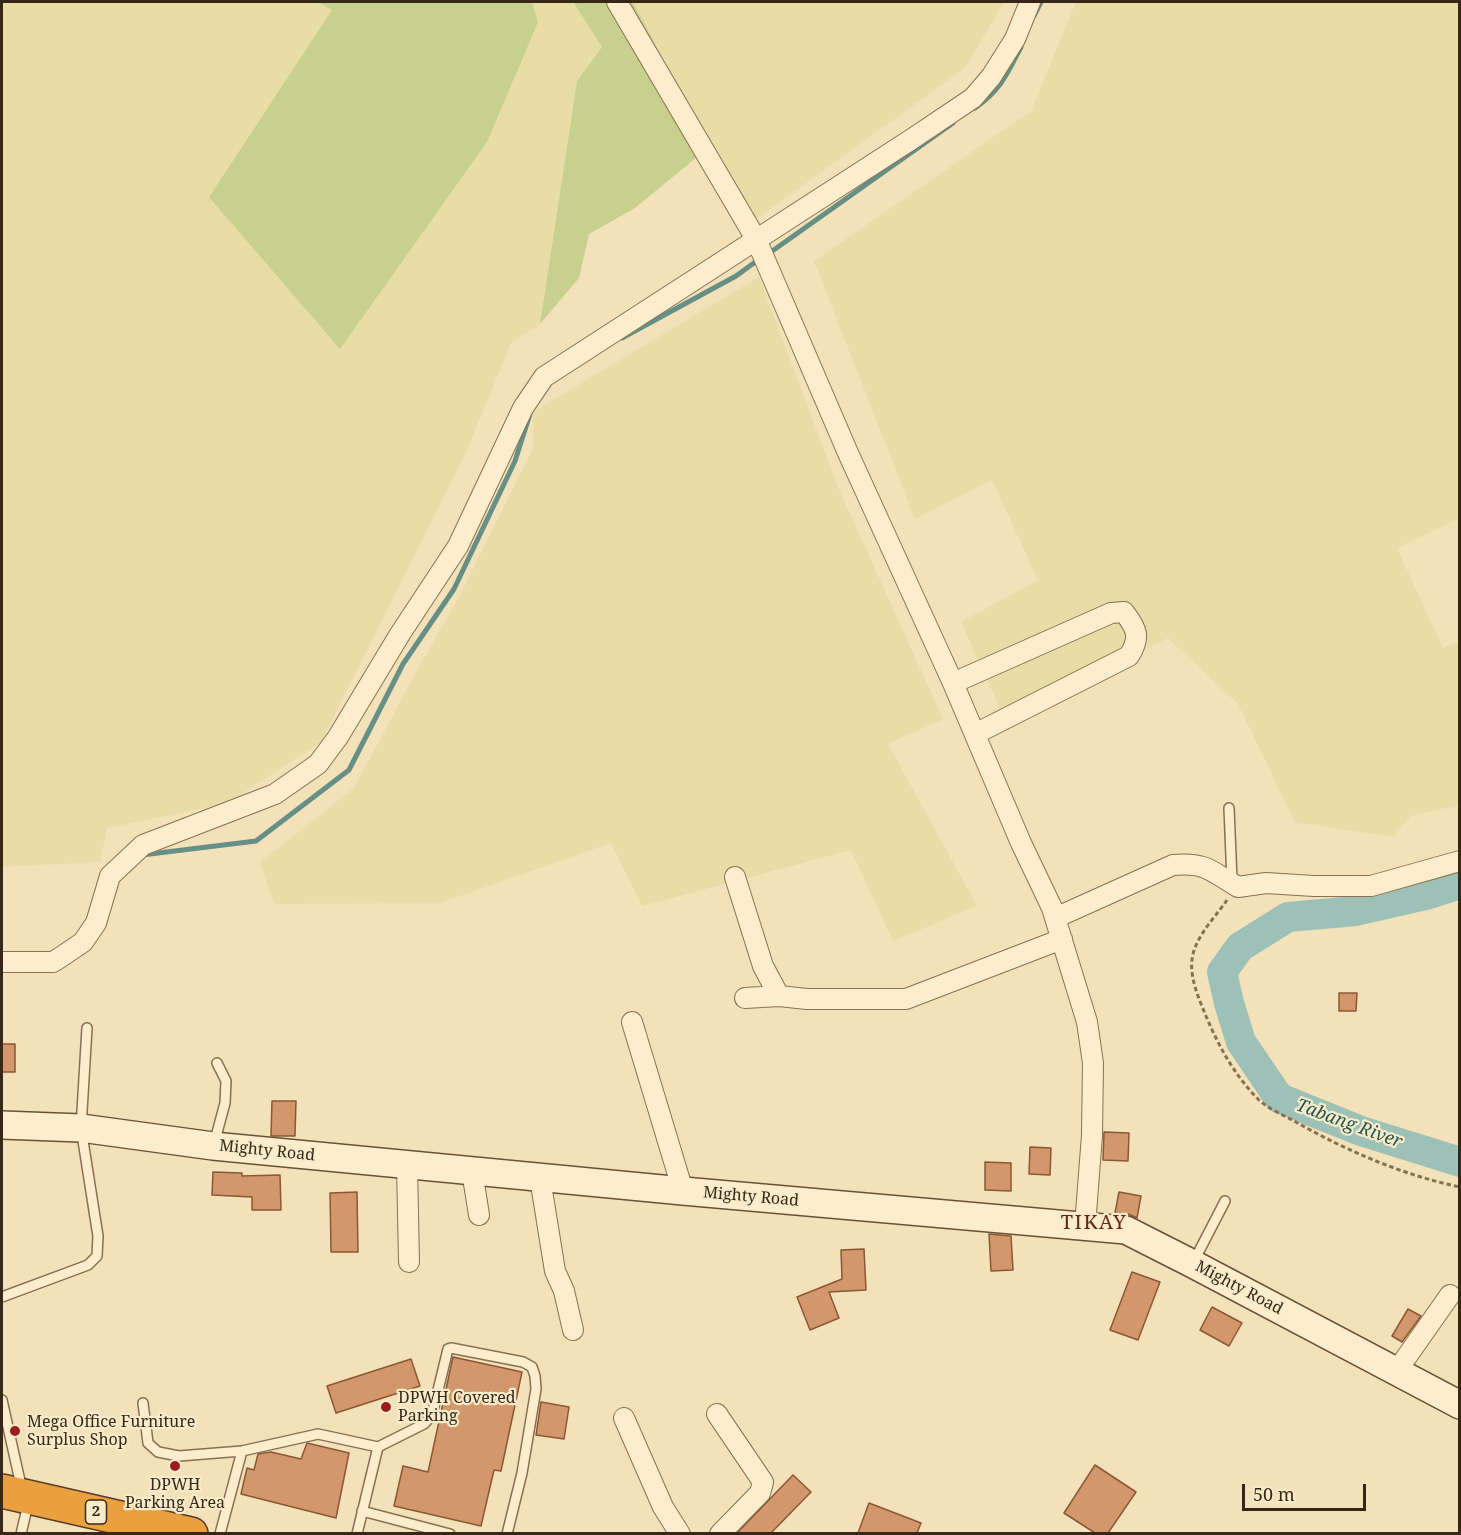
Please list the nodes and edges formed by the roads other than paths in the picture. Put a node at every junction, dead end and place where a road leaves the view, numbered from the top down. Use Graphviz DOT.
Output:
graph roads {
  1 [pos="617,2"];
  2 [pos="1030,2"];
  3 [pos="756,239"];
  4 [pos="953,683"];
  5 [pos="975,735"];
  6 [pos="1229,808"];
  7 [pos="1460,861"];
  8 [pos="735,877"];
  9 [pos="1235,885"];
  10 [pos="1055,918"];
  11 [pos="1062,939"];
  12 [pos="2,962"];
  13 [pos="779,996"];
  14 [pos="745,998"];
  15 [pos="633,1022"];
  16 [pos="87,1028"];
  17 [pos="217,1063"];
  18 [pos="2,1125"];
  19 [pos="81,1128"];
  20 [pos="213,1146"];
  21 [pos="407,1165"];
  22 [pos="472,1171"];
  23 [pos="540,1178"];
  24 [pos="683,1191"];
  25 [pos="1225,1201"];
  26 [pos="479,1215"];
  27 [pos="1085,1226"];
  28 [pos="409,1262"];
  29 [pos="1193,1264"];
  30 [pos="1450,1295"];
  31 [pos="2,1297"];
  32 [pos="573,1330"];
  33 [pos="1396,1372"];
  34 [pos="2,1400"];
  35 [pos="143,1403"];
  36 [pos="1460,1405"];
  37 [pos="717,1414"];
  38 [pos="624,1418"];
  39 [pos="378,1447"];
  40 [pos="242,1451"];
  41 [pos="18,1494"];
  42 [pos="362,1510"];
  43 [pos="21,1533"];
  44 [pos="191,1533"];
  45 [pos="220,1533"];
  46 [pos="357,1533"];
  47 [pos="450,1533"];
  48 [pos="507,1533"];
  49 [pos="680,1533"];
  50 [pos="720,1533"];
  1 -- 3 [label="street"];
  2 -- 3 [label="street"];
  3 -- 4 [label="street"];
  3 -- 12 [label="street"];
  4 -- 5 [label="street"];
  4 -- 5 [label="street"];
  5 -- 10 [label="street"];
  6 -- 9 [label="lane"];
  7 -- 9 [label="street"];
  8 -- 13 [label="street"];
  9 -- 10 [label="street"];
  10 -- 11 [label="street"];
  11 -- 13 [label="street"];
  11 -- 27 [label="street"];
  13 -- 14 [label="street"];
  15 -- 24 [label="street"];
  16 -- 19 [label="lane"];
  17 -- 20 [label="lane"];
  18 -- 19 [label="street, Mighty Road"];
  19 -- 20 [label="street, Mighty Road"];
  19 -- 31 [label="lane"];
  20 -- 21 [label="street, Mighty Road"];
  21 -- 22 [label="street, Mighty Road"];
  21 -- 28 [label="street"];
  22 -- 23 [label="street, Mighty Road"];
  22 -- 26 [label="street"];
  23 -- 24 [label="street, Mighty Road"];
  23 -- 32 [label="street"];
  24 -- 27 [label="street, Mighty Road"];
  25 -- 29 [label="lane"];
  27 -- 29 [label="street, Mighty Road"];
  29 -- 33 [label="street, Mighty Road"];
  30 -- 33 [label="street"];
  33 -- 36 [label="street, Mighty Road"];
  34 -- 41 [label="lane"];
  35 -- 40 [label="lane"];
  37 -- 50 [label="street"];
  38 -- 49 [label="street"];
  39 -- 40 [label="lane"];
  39 -- 42 [label="lane"];
  39 -- 48 [label="lane"];
  40 -- 45 [label="lane"];
  41 -- 43 [label="lane"];
  41 -- 44 [label="highway, 2"];
  42 -- 46 [label="lane"];
  42 -- 47 [label="lane"];
}
